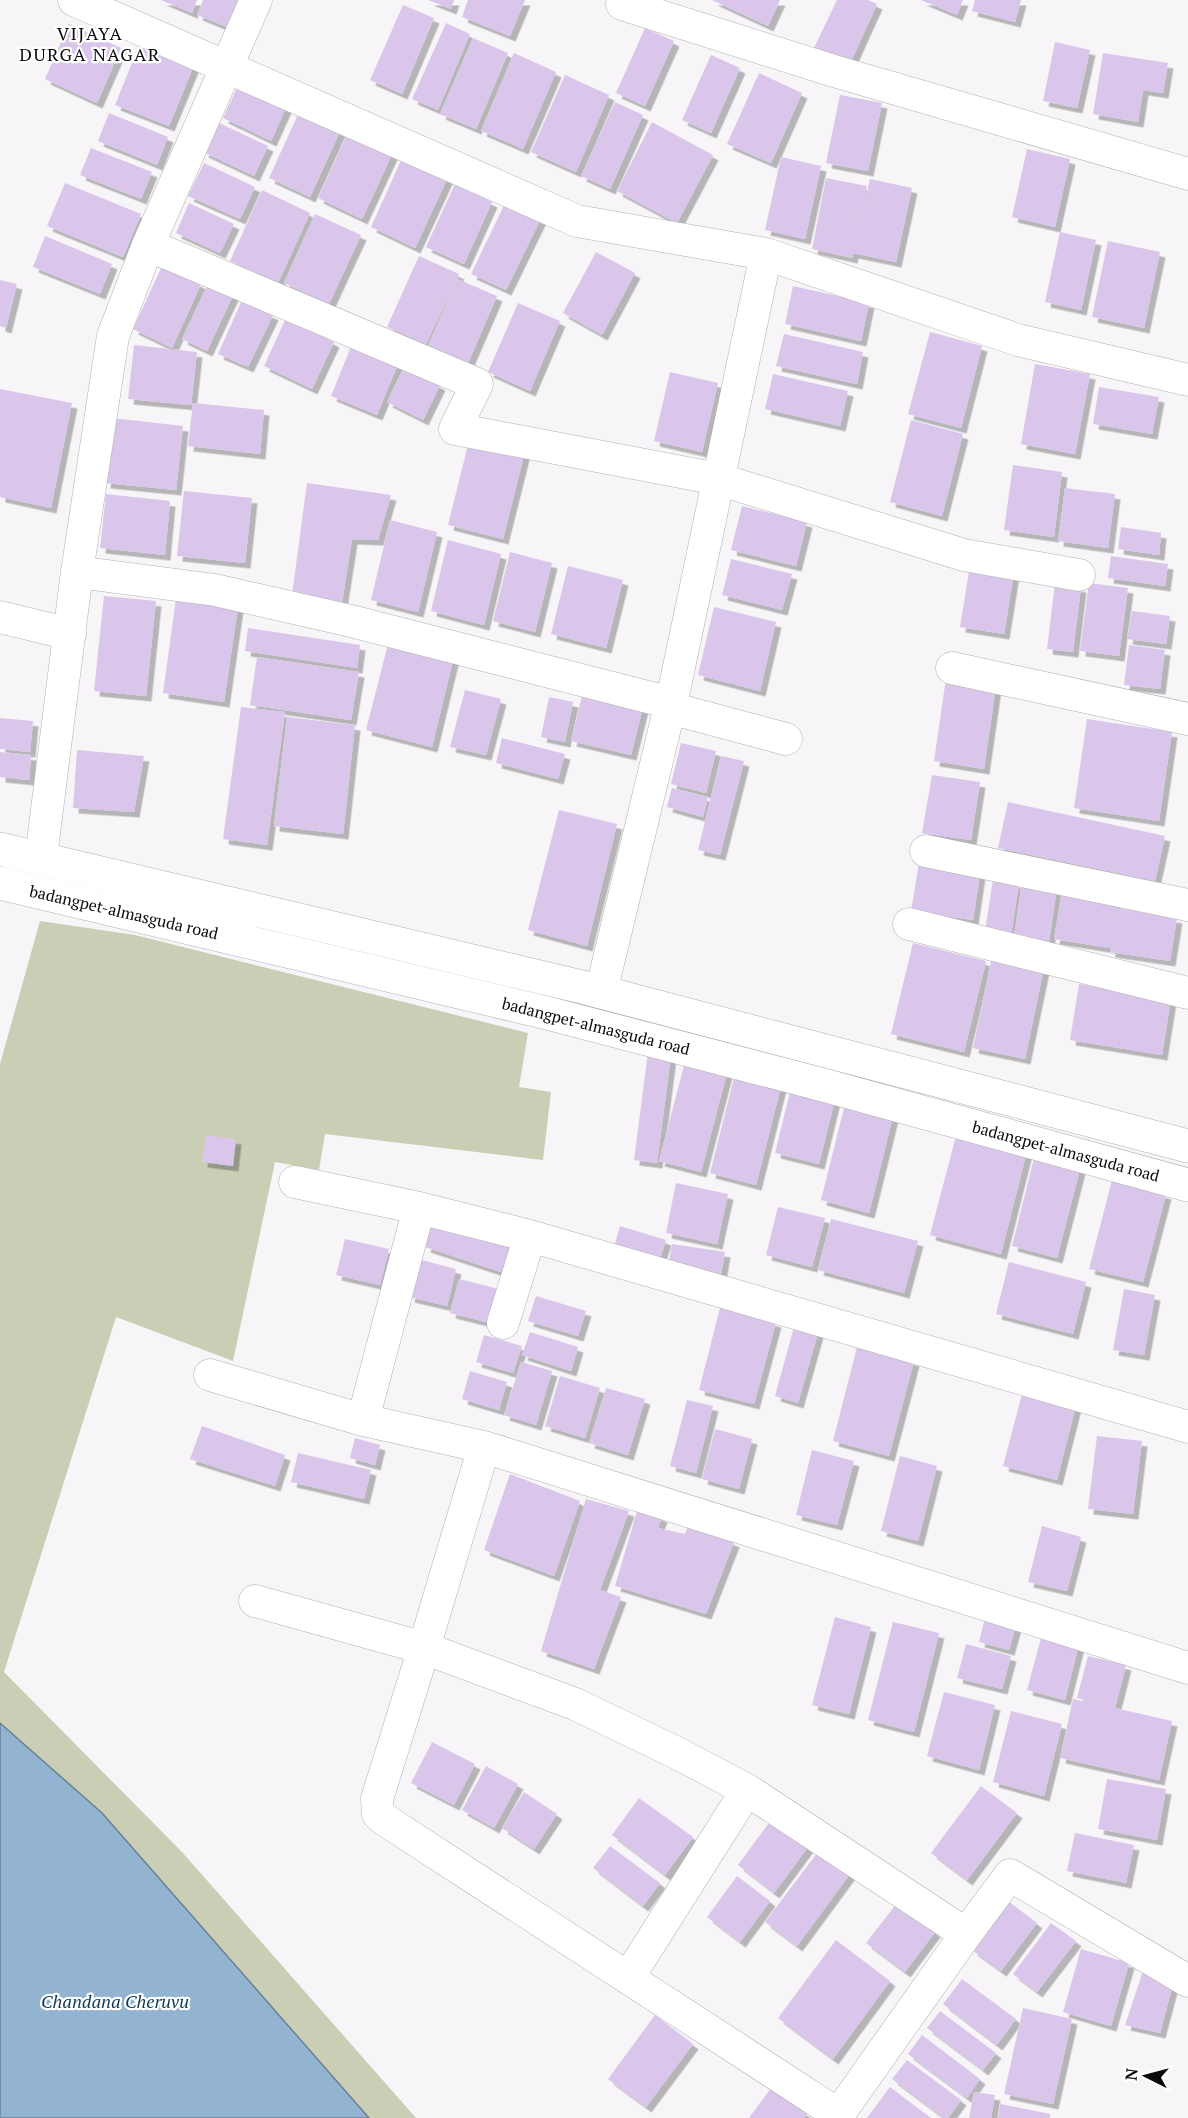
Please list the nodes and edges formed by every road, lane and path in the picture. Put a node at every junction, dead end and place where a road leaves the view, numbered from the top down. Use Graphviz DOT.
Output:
graph roads {
  1 [pos="74,0"];
  2 [pos="256,0"];
  3 [pos="619,1"];
  4 [pos="227,66"];
  5 [pos="1188,174"];
  6 [pos="148,245"];
  7 [pos="766,254"];
  8 [pos="1188,380"];
  9 [pos="718,479"];
  10 [pos="77,572"];
  11 [pos="1079,575"];
  12 [pos="0,617"];
  13 [pos="70,634"];
  14 [pos="952,668"];
  15 [pos="671,706"];
  16 [pos="1188,719"];
  17 [pos="786,739"];
  18 [pos="0,849"];
  19 [pos="926,851"];
  20 [pos="41,857"];
  21 [pos="0,883"];
  22 [pos="1188,905"];
  23 [pos="909,924"];
  24 [pos="601,992"];
  25 [pos="1188,993"];
  26 [pos="1188,1146"];
  27 [pos="294,1182"];
  28 [pos="1188,1185"];
  29 [pos="419,1208"];
  30 [pos="530,1236"];
  31 [pos="503,1323"];
  32 [pos="210,1375"];
  33 [pos="363,1419"];
  34 [pos="1188,1427"];
  35 [pos="484,1447"];
  36 [pos="255,1601"];
  37 [pos="424,1648"];
  38 [pos="1188,1668"];
  39 [pos="747,1790"];
  40 [pos="966,1934"];
  41 [pos="628,1978"];
  42 [pos="1188,1981"];
  43 [pos="838,2116"];
  1 -- 4 [label="street"];
  2 -- 4 [label="street"];
  3 -- 5 [label="street"];
  4 -- 6 [label="street"];
  4 -- 7 [label="street"];
  6 -- 9 [label="street"];
  6 -- 10 [label="street"];
  7 -- 8 [label="street"];
  7 -- 9 [label="street"];
  9 -- 11 [label="street"];
  9 -- 15 [label="street"];
  10 -- 13 [label="street"];
  10 -- 15 [label="street"];
  12 -- 13 [label="street"];
  13 -- 20 [label="street"];
  14 -- 16 [label="street"];
  15 -- 17 [label="street"];
  15 -- 24 [label="street"];
  18 -- 20 [label="street, badangpet-almasguda road"];
  19 -- 22 [label="street"];
  20 -- 24 [label="street, badangpet-almasguda road"];
  21 -- 28 [label="street, badangpet-almasguda road"];
  23 -- 25 [label="street"];
  24 -- 26 [label="street, badangpet-almasguda road"];
  27 -- 29 [label="street"];
  29 -- 30 [label="street"];
  29 -- 33 [label="street"];
  30 -- 31 [label="street"];
  30 -- 34 [label="street"];
  32 -- 33 [label="street"];
  33 -- 35 [label="street"];
  35 -- 37 [label="street"];
  35 -- 38 [label="street"];
  36 -- 37 [label="street"];
  37 -- 39 [label="street"];
  37 -- 41 [label="street"];
  39 -- 40 [label="street"];
  39 -- 41 [label="street"];
  40 -- 42 [label="street"];
  40 -- 43 [label="street"];
  41 -- 43 [label="street"];
}
